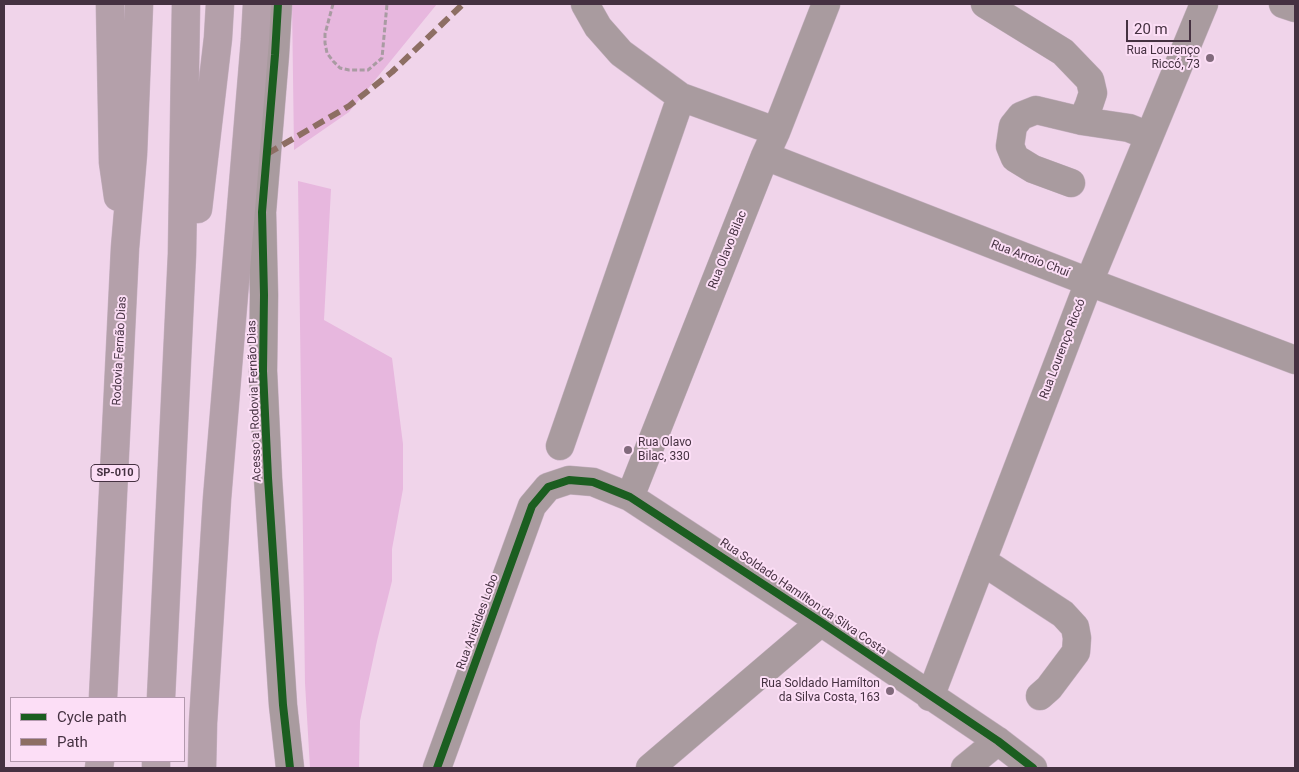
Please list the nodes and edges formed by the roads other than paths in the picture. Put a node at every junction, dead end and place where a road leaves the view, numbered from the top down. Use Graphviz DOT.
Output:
graph roads {
  1 [pos="110,4"];
  2 [pos="139,4"];
  3 [pos="186,4"];
  4 [pos="220,4"];
  5 [pos="257,4"];
  6 [pos="278,4"];
  7 [pos="585,4"];
  8 [pos="826,4"];
  9 [pos="985,4"];
  10 [pos="1204,4"];
  11 [pos="1283,4"];
  12 [pos="1295,8"];
  13 [pos="681,97"];
  14 [pos="1082,121"];
  15 [pos="1149,136"];
  16 [pos="771,144"];
  17 [pos="1071,183"];
  18 [pos="125,248"];
  19 [pos="182,254"];
  20 [pos="1089,282"];
  21 [pos="1295,360"];
  22 [pos="560,446"];
  23 [pos="548,487"];
  24 [pos="630,497"];
  25 [pos="982,561"];
  26 [pos="821,622"];
  27 [pos="1040,696"];
  28 [pos="103,697"];
  29 [pos="161,697"];
  30 [pos="930,697"];
  31 [pos="998,741"];
  32 [pos="202,768"];
  33 [pos="290,768"];
  34 [pos="437,768"];
  35 [pos="650,768"];
  36 [pos="965,768"];
  37 [pos="1033,768"];
  1 -- 18 [label="highway"];
  2 -- 18 [label="highway, Rodovia Fernão Dias / SP-010"];
  3 -- 19 [label="highway"];
  4 -- 19 [label="highway"];
  5 -- 32 [label="highway"];
  6 -- 33 [label="street, Acesso a Rodovia Fernão Dias"];
  7 -- 13 [label="street, Rua Arroio Chuí"];
  8 -- 16 [label="street, Rua Olavo Bilac"];
  9 -- 14 [label="street"];
  10 -- 15 [label="street, Rua Lourenço Riccó"];
  11 -- 12 [label="street"];
  13 -- 16 [label="street, Rua Arroio Chuí"];
  13 -- 22 [label="street"];
  14 -- 15 [label="street"];
  14 -- 17 [label="street"];
  15 -- 20 [label="street, Rua Lourenço Riccó"];
  16 -- 20 [label="street, Rua Arroio Chuí"];
  16 -- 24 [label="street, Rua Olavo Bilac"];
  18 -- 28 [label="highway, Rodovia Fernão Dias / SP-010"];
  19 -- 29 [label="highway"];
  20 -- 21 [label="street, Rua Arroio Chuí"];
  20 -- 25 [label="street, Rua Lourenço Riccó"];
  23 -- 24 [label="street, Rua Soldado Hamílton da Silva Costa"];
  23 -- 34 [label="street, Rua Aristides Lobo"];
  24 -- 26 [label="street, Rua Soldado Hamílton da Silva Costa"];
  25 -- 27 [label="street"];
  25 -- 30 [label="street, Rua Lourenço Riccó"];
  26 -- 30 [label="street, Rua Soldado Hamílton da Silva Costa"];
  26 -- 35 [label="street"];
  30 -- 31 [label="street, Rua Soldado Hamílton da Silva Costa"];
  31 -- 36 [label="street"];
  31 -- 37 [label="street, Rua Soldado Hamílton da Silva Costa"];
}
